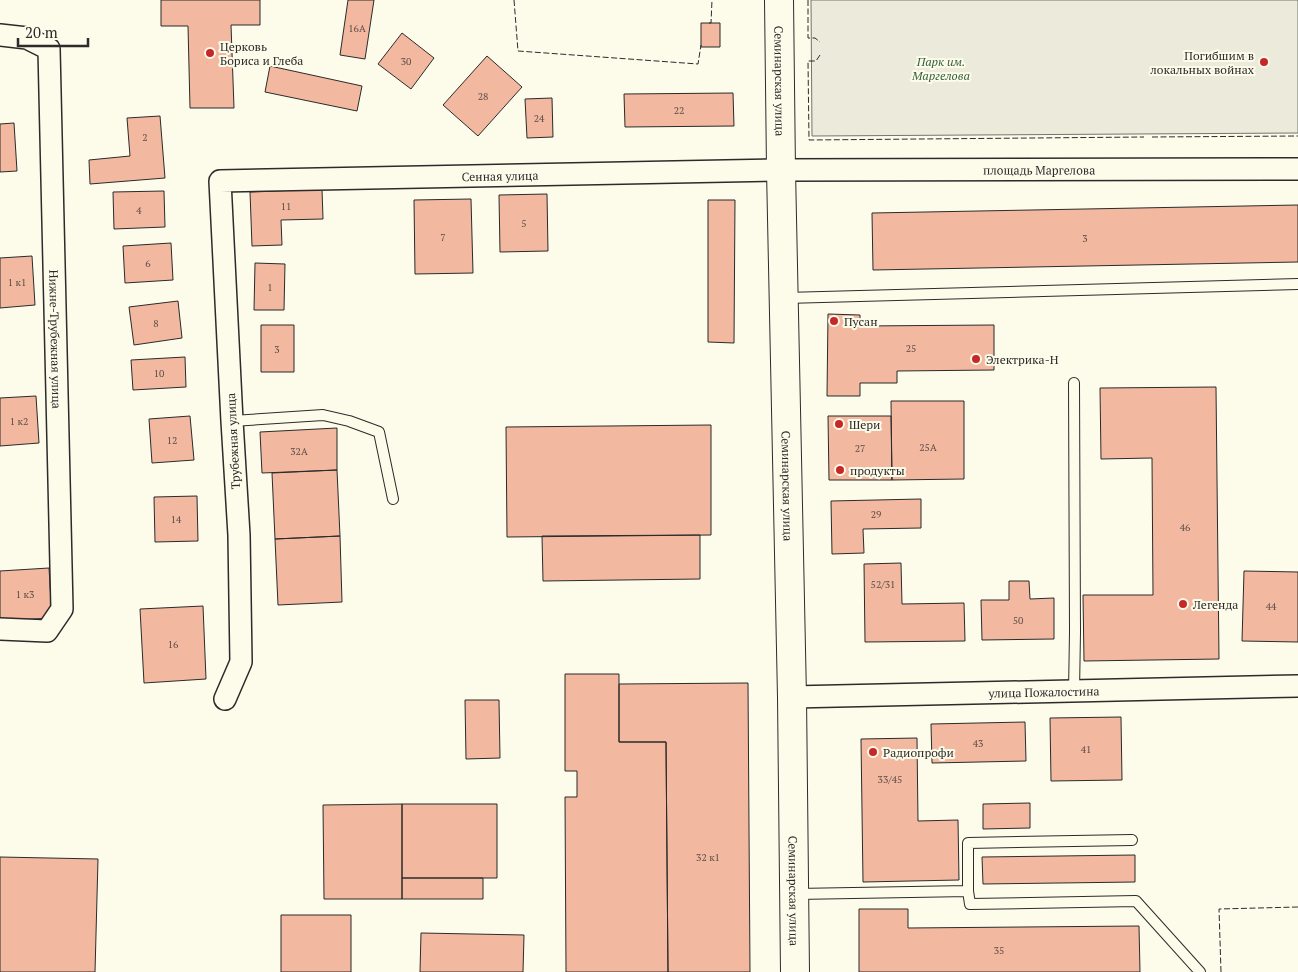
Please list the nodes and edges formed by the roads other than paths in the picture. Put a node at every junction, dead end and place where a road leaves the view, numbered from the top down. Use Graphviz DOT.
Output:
graph roads {
  1 [pos="779,0"];
  2 [pos="0,34"];
  3 [pos="1298,169"];
  4 [pos="781,170"];
  5 [pos="220,181"];
  6 [pos="1298,284"];
  7 [pos="784,298"];
  8 [pos="1074,383"];
  9 [pos="232,421"];
  10 [pos="394,498"];
  11 [pos="0,629"];
  12 [pos="1298,686"];
  13 [pos="1074,692"];
  14 [pos="792,697"];
  15 [pos="225,699"];
  16 [pos="1132,840"];
  17 [pos="968,891"];
  18 [pos="795,894"];
  19 [pos="795,972"];
  20 [pos="1200,972"];
  1 -- 4 [label="main road, Семинарская улица"];
  2 -- 11 [label="street, Нижне-Трубежная улица"];
  3 -- 4 [label="street, площадь Маргелова"];
  4 -- 5 [label="street, Сенная улица"];
  4 -- 7 [label="main road, Семинарская улица"];
  5 -- 9 [label="street, Трубежная улица"];
  6 -- 7 [label="lane"];
  7 -- 14 [label="main road, Семинарская улица"];
  8 -- 13 [label="lane"];
  9 -- 10 [label="lane"];
  9 -- 15 [label="street, Трубежная улица"];
  12 -- 13 [label="street, улица Пожалостина"];
  13 -- 14 [label="street, улица Пожалостина"];
  14 -- 18 [label="main road, Семинарская улица"];
  16 -- 17 [label="lane"];
  17 -- 18 [label="lane"];
  17 -- 20 [label="lane"];
  18 -- 19 [label="main road, Семинарская улица"];
}
